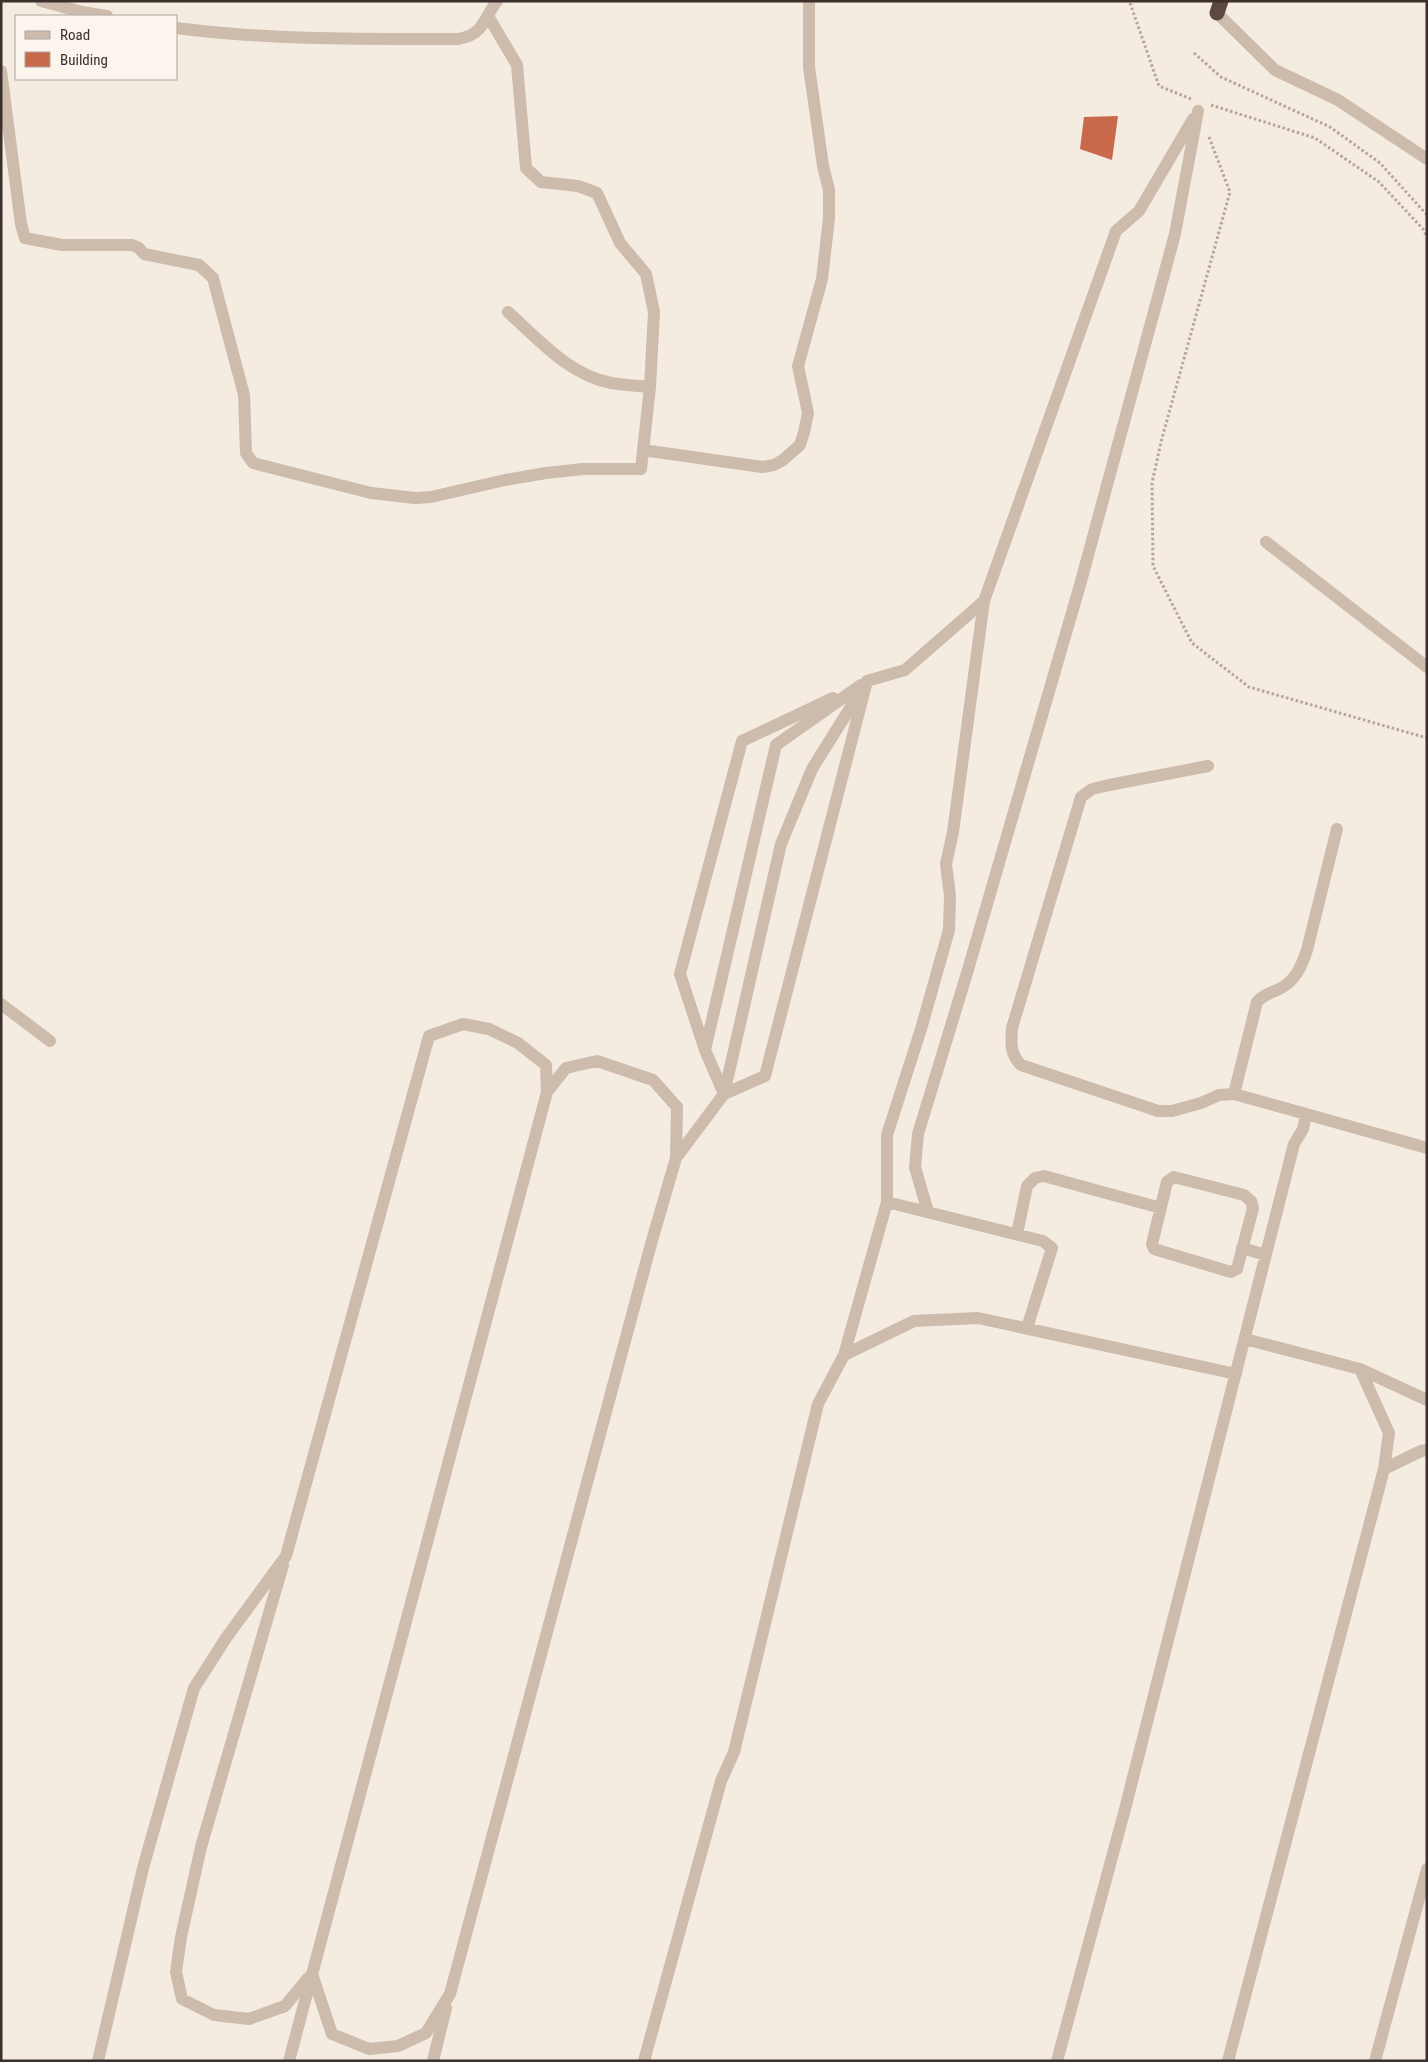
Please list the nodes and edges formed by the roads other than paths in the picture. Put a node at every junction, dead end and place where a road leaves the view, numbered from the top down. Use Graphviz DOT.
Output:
graph roads {
  1 [pos="41,1"];
  2 [pos="497,1"];
  3 [pos="809,1"];
  4 [pos="1219,7"];
  5 [pos="101,15"];
  6 [pos="488,16"];
  7 [pos="178,28"];
  8 [pos="1,71"];
  9 [pos="1427,159"];
  10 [pos="508,312"];
  11 [pos="650,387"];
  12 [pos="643,450"];
  13 [pos="1266,542"];
  14 [pos="984,601"];
  15 [pos="1427,667"];
  16 [pos="867,681"];
  17 [pos="1208,766"];
  18 [pos="1337,829"];
  19 [pos="1,1004"];
  20 [pos="50,1041"];
  21 [pos="706,1050"];
  22 [pos="547,1092"];
  23 [pos="724,1094"];
  24 [pos="1234,1094"];
  25 [pos="1306,1114"];
  26 [pos="1427,1148"];
  27 [pos="676,1158"];
  28 [pos="887,1202"];
  29 [pos="1161,1208"];
  30 [pos="928,1212"];
  31 [pos="1017,1234"];
  32 [pos="1242,1248"];
  33 [pos="1266,1255"];
  34 [pos="1027,1328"];
  35 [pos="1244,1339"];
  36 [pos="844,1355"];
  37 [pos="1360,1369"];
  38 [pos="1236,1374"];
  39 [pos="1427,1400"];
  40 [pos="1427,1450"];
  41 [pos="1384,1469"];
  42 [pos="286,1556"];
  43 [pos="1427,1869"];
  44 [pos="312,1974"];
  45 [pos="450,1994"];
  46 [pos="98,2061"];
  47 [pos="289,2061"];
  48 [pos="433,2061"];
  49 [pos="644,2061"];
  50 [pos="1057,2061"];
  51 [pos="1228,2061"];
  52 [pos="1375,2061"];
  1 -- 5 [label="street"];
  2 -- 6 [label="street"];
  3 -- 12 [label="street"];
  4 -- 9 [label="street"];
  6 -- 7 [label="street"];
  6 -- 11 [label="street"];
  8 -- 12 [label="street"];
  10 -- 11 [label="street"];
  11 -- 12 [label="street"];
  13 -- 15 [label="street"];
  14 -- 16 [label="street"];
  14 -- 28 [label="street"];
  14 -- 30 [label="street"];
  16 -- 21 [label="street"];
  16 -- 21 [label="street"];
  16 -- 23 [label="street"];
  16 -- 23 [label="street"];
  17 -- 24 [label="street"];
  18 -- 24 [label="street"];
  19 -- 20 [label="street"];
  21 -- 23 [label="street"];
  22 -- 27 [label="street"];
  22 -- 42 [label="street"];
  22 -- 44 [label="street"];
  23 -- 27 [label="street"];
  24 -- 25 [label="street"];
  25 -- 26 [label="street"];
  25 -- 33 [label="street"];
  27 -- 45 [label="street"];
  28 -- 30 [label="street"];
  28 -- 36 [label="street"];
  29 -- 31 [label="street"];
  29 -- 32 [label="street"];
  29 -- 32 [label="street"];
  30 -- 31 [label="street"];
  31 -- 34 [label="street"];
  32 -- 33 [label="street"];
  33 -- 35 [label="street"];
  34 -- 36 [label="street"];
  34 -- 38 [label="street"];
  35 -- 37 [label="street"];
  35 -- 38 [label="street"];
  36 -- 49 [label="street"];
  37 -- 39 [label="street"];
  37 -- 41 [label="street"];
  38 -- 50 [label="street"];
  40 -- 41 [label="street"];
  41 -- 51 [label="street"];
  42 -- 44 [label="street"];
  42 -- 46 [label="street"];
  43 -- 52 [label="street"];
  44 -- 45 [label="street"];
  44 -- 47 [label="street"];
  45 -- 48 [label="street"];
}
